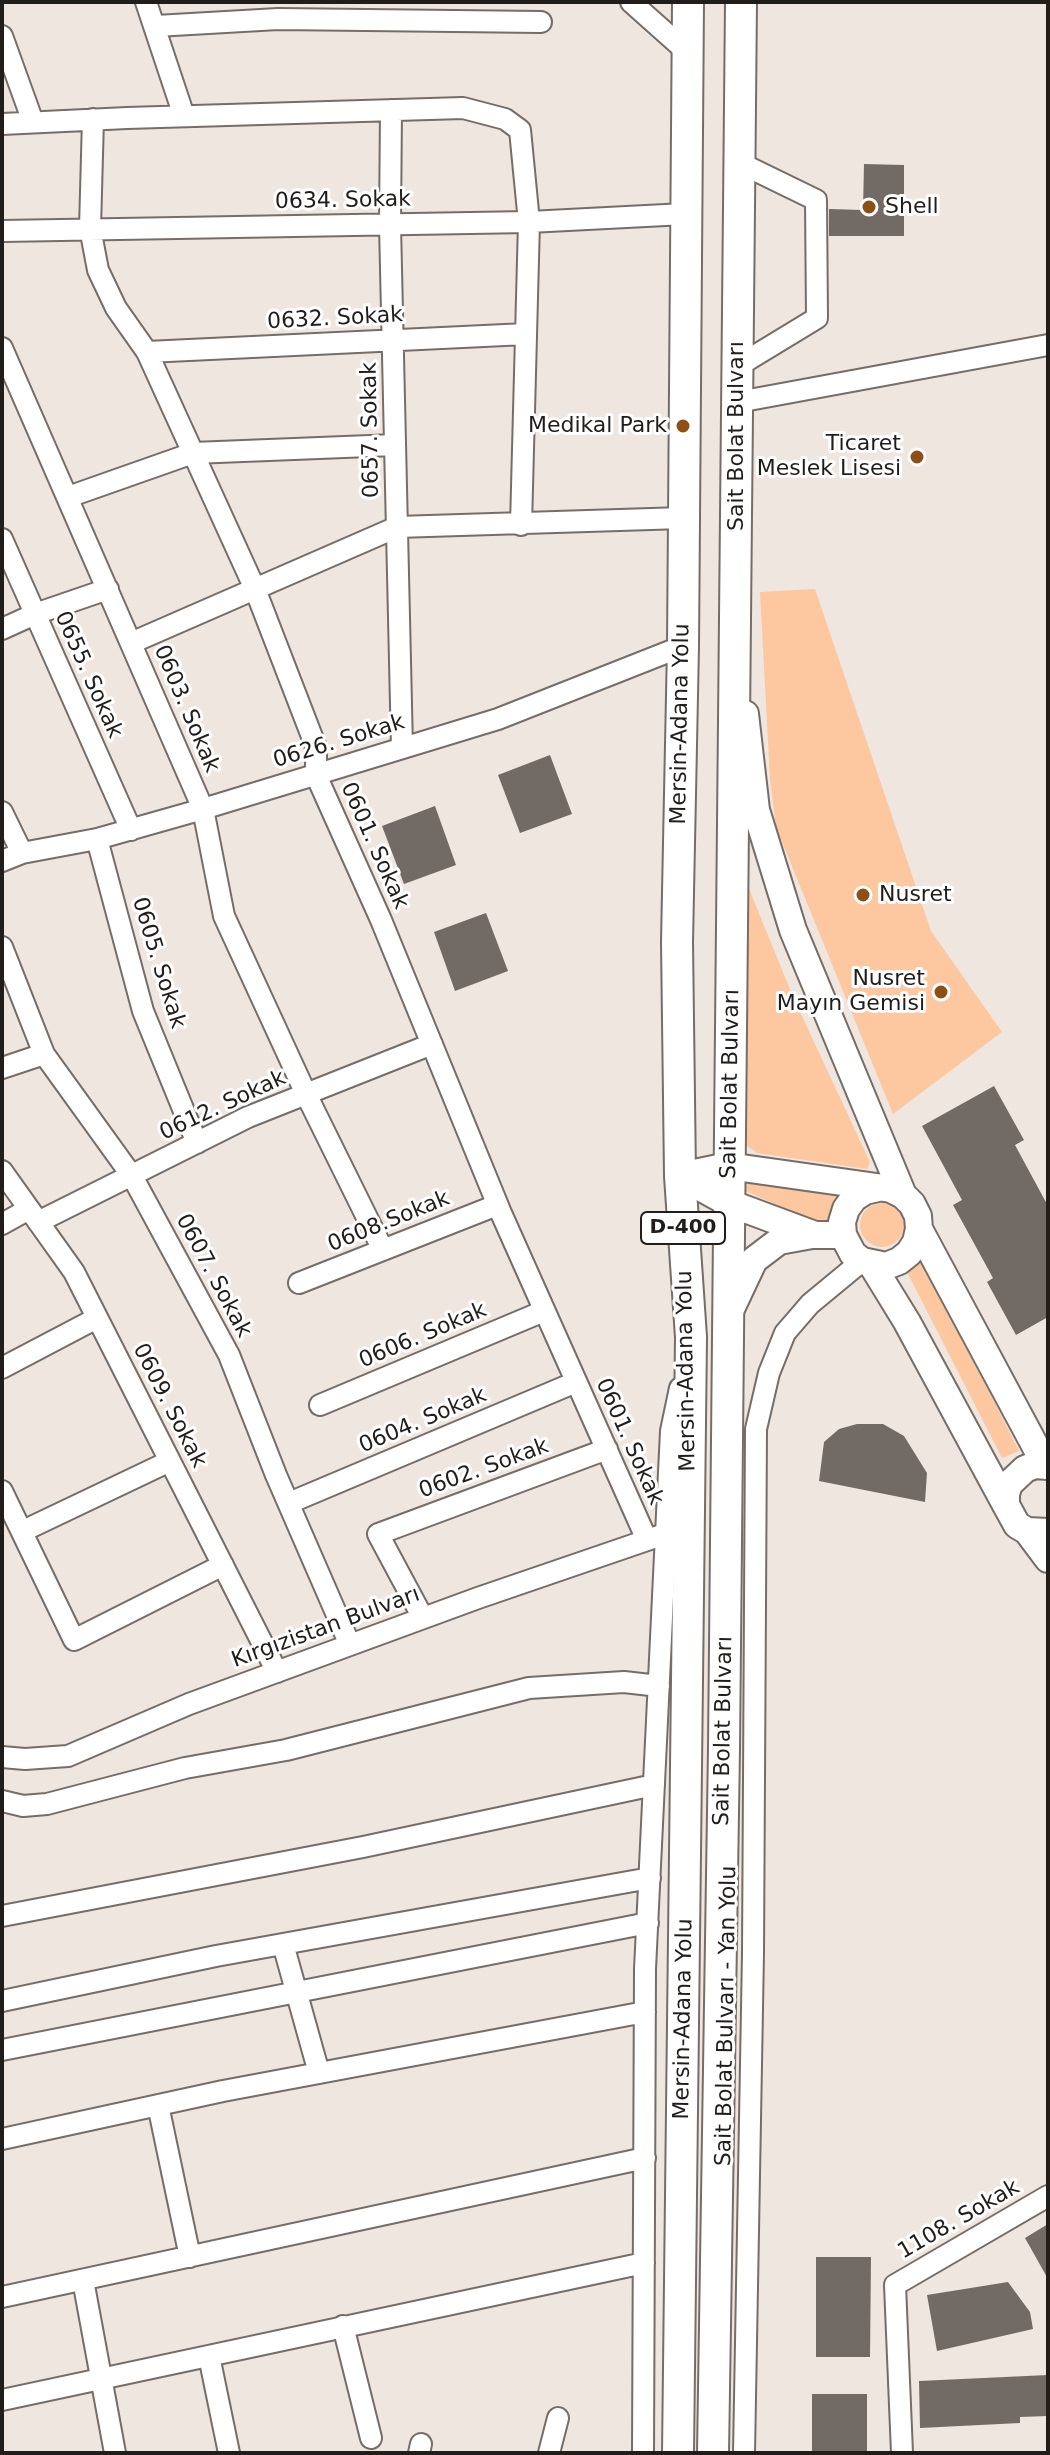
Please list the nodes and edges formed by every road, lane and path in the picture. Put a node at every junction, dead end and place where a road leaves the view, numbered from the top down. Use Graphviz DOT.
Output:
graph roads {
  1 [pos="146,2"];
  2 [pos="631,2"];
  3 [pos="688,2"];
  4 [pos="741,2"];
  5 [pos="541,22"];
  6 [pos="156,26"];
  7 [pos="2,36"];
  8 [pos="686,51"];
  9 [pos="391,110"];
  10 [pos="184,116"];
  11 [pos="93,119"];
  12 [pos="33,122"];
  13 [pos="2,124"];
  14 [pos="740,163"];
  15 [pos="685,214"];
  16 [pos="529,222"];
  17 [pos="390,225"];
  18 [pos="90,228"];
  19 [pos="2,231"];
  20 [pos="526,334"];
  21 [pos="393,340"];
  22 [pos="1048,345"];
  23 [pos="147,352"];
  24 [pos="3,353"];
  25 [pos="738,366"];
  26 [pos="738,402"];
  27 [pos="395,445"];
  28 [pos="193,453"];
  29 [pos="68,497"];
  30 [pos="683,518"];
  31 [pos="521,525"];
  32 [pos="397,527"];
  33 [pos="2,539"];
  34 [pos="108,589"];
  35 [pos="255,589"];
  36 [pos="35,614"];
  37 [pos="2,629"];
  38 [pos="736,639"];
  39 [pos="131,643"];
  40 [pos="683,646"];
  41 [pos="402,748"];
  42 [pos="316,775"];
  43 [pos="203,809"];
  44 [pos="2,812"];
  45 [pos="131,830"];
  46 [pos="97,839"];
  47 [pos="22,853"];
  48 [pos="2,861"];
  49 [pos="2,947"];
  50 [pos="432,1044"];
  51 [pos="44,1054"];
  52 [pos="2,1068"];
  53 [pos="306,1094"];
  54 [pos="197,1143"];
  55 [pos="728,1166"];
  56 [pos="2,1171"];
  57 [pos="132,1176"];
  58 [pos="680,1176"];
  59 [pos="890,1191"];
  60 [pos="729,1203"];
  61 [pos="22,1204"];
  62 [pos="497,1205"];
  63 [pos="2,1224"];
  64 [pos="919,1229"];
  65 [pos="815,1235"];
  66 [pos="843,1235"];
  67 [pos="383,1250"];
  68 [pos="867,1263"];
  69 [pos="299,1283"];
  70 [pos="544,1311"];
  71 [pos="729,1313"];
  72 [pos="97,1318"];
  73 [pos="691,1337"];
  74 [pos="2,1368"];
  75 [pos="576,1382"];
  76 [pos="320,1405"];
  77 [pos="607,1449"];
  78 [pos="170,1461"];
  79 [pos="1047,1466"];
  80 [pos="2,1491"];
  81 [pos="289,1503"];
  82 [pos="1006,1505"];
  83 [pos="23,1531"];
  84 [pos="1038,1532"];
  85 [pos="657,1537"];
  86 [pos="1048,1559"];
  87 [pos="223,1565"];
  88 [pos="423,1618"];
  89 [pos="350,1645"];
  90 [pos="277,1672"];
  91 [pos="659,1686"];
  92 [pos="2,1757"];
  93 [pos="654,1785"];
  94 [pos="2,1801"];
  95 [pos="650,1878"];
  96 [pos="2,1916"];
  97 [pos="648,1923"];
  98 [pos="283,1944"];
  99 [pos="298,1993"];
  100 [pos="2,2001"];
  101 [pos="645,2012"];
  102 [pos="2,2050"];
  103 [pos="319,2073"];
  104 [pos="158,2105"];
  105 [pos="2,2139"];
  106 [pos="645,2158"];
  107 [pos="1048,2196"];
  108 [pos="190,2257"];
  109 [pos="644,2263"];
  110 [pos="83,2280"];
  111 [pos="2,2297"];
  112 [pos="343,2326"];
  113 [pos="209,2356"];
  114 [pos="103,2379"];
  115 [pos="2,2400"];
  116 [pos="558,2418"];
  117 [pos="371,2438"];
  118 [pos="115,2453"];
  119 [pos="229,2453"];
  120 [pos="549,2453"];
  121 [pos="643,2453"];
  122 [pos="678,2453"];
  123 [pos="713,2453"];
  124 [pos="744,2453"];
  125 [pos="902,2453"];
  1 -- 6 [label="street"];
  2 -- 8 [label="street"];
  3 -- 8 [label="highway, Mersin-Adana Yolu / D-400"];
  4 -- 14 [label="highway, Sait Bolat Bulvarı / D-400"];
  5 -- 6 [label="street"];
  6 -- 10 [label="street"];
  7 -- 12 [label="street"];
  8 -- 15 [label="highway, Mersin-Adana Yolu / D-400"];
  9 -- 10 [label="street"];
  9 -- 16 [label="street"];
  9 -- 17 [label="street, 0657. Sokak"];
  10 -- 11 [label="street"];
  11 -- 12 [label="street"];
  11 -- 18 [label="street, 0601. Sokak"];
  12 -- 13 [label="street"];
  14 -- 25 [label="highway, Sait Bolat Bulvarı / D-400"];
  14 -- 25 [label="street"];
  15 -- 16 [label="street, 0634. Sokak"];
  15 -- 30 [label="highway, Mersin-Adana Yolu / D-400"];
  16 -- 17 [label="street, 0634. Sokak"];
  16 -- 20 [label="street"];
  17 -- 18 [label="street, 0634. Sokak"];
  17 -- 21 [label="street, 0657. Sokak"];
  18 -- 19 [label="street, 0634. Sokak"];
  18 -- 23 [label="street, 0601. Sokak"];
  20 -- 21 [label="street, 0632. Sokak"];
  20 -- 31 [label="street"];
  21 -- 23 [label="street, 0632. Sokak"];
  21 -- 27 [label="street, 0657. Sokak"];
  22 -- 26 [label="street"];
  23 -- 28 [label="street, 0601. Sokak"];
  24 -- 29 [label="street, 0603. Sokak"];
  25 -- 26 [label="highway, Sait Bolat Bulvarı / D-400"];
  26 -- 38 [label="highway, Sait Bolat Bulvarı / D-400"];
  27 -- 28 [label="street"];
  27 -- 32 [label="street, 0657. Sokak"];
  28 -- 29 [label="street"];
  28 -- 35 [label="street, 0601. Sokak"];
  29 -- 34 [label="street, 0603. Sokak"];
  30 -- 31 [label="street"];
  30 -- 40 [label="highway, Mersin-Adana Yolu / D-400"];
  31 -- 32 [label="street"];
  32 -- 35 [label="street"];
  32 -- 41 [label="street, 0657. Sokak"];
  33 -- 36 [label="street, 0655. Sokak"];
  34 -- 36 [label="street"];
  34 -- 39 [label="street, 0603. Sokak"];
  35 -- 39 [label="street"];
  35 -- 42 [label="street, 0601. Sokak"];
  36 -- 37 [label="street"];
  36 -- 45 [label="street, 0655. Sokak"];
  38 -- 55 [label="highway, Sait Bolat Bulvarı / D-400"];
  38 -- 59 [label="main road"];
  39 -- 43 [label="street, 0603. Sokak"];
  40 -- 41 [label="street, 0626. Sokak"];
  40 -- 58 [label="highway, Mersin-Adana Yolu / D-400"];
  41 -- 42 [label="street, 0626. Sokak"];
  42 -- 43 [label="street, 0626. Sokak"];
  42 -- 50 [label="street, 0601. Sokak"];
  43 -- 45 [label="street, 0626. Sokak"];
  43 -- 53 [label="street, 0603. Sokak"];
  44 -- 47 [label="street"];
  45 -- 46 [label="street, 0626. Sokak"];
  46 -- 47 [label="street, 0626. Sokak"];
  46 -- 54 [label="street, 0605. Sokak"];
  47 -- 48 [label="street, 0626. Sokak"];
  49 -- 51 [label="street, 0607. Sokak"];
  50 -- 53 [label="street, 0612. Sokak"];
  50 -- 62 [label="street, 0601. Sokak"];
  51 -- 52 [label="street"];
  51 -- 57 [label="street, 0607. Sokak"];
  53 -- 54 [label="street, 0612. Sokak"];
  53 -- 67 [label="street, 0603. Sokak"];
  54 -- 57 [label="street, 0612. Sokak"];
  55 -- 58 [label="main road"];
  55 -- 59 [label="main road"];
  55 -- 60 [label="highway, Sait Bolat Bulvarı / D-400"];
  56 -- 61 [label="street, 0609. Sokak"];
  57 -- 61 [label="street, 0612. Sokak"];
  57 -- 81 [label="street, 0607. Sokak"];
  58 -- 60 [label="main road"];
  58 -- 73 [label="highway, Mersin-Adana Yolu / D-400"];
  59 -- 64 [label="main road"];
  59 -- 66 [label="main road"];
  60 -- 65 [label="main road"];
  60 -- 71 [label="highway, Sait Bolat Bulvarı / D-400"];
  61 -- 63 [label="street, 0612. Sokak"];
  61 -- 72 [label="street, 0609. Sokak"];
  62 -- 67 [label="street, 0608.Sokak"];
  62 -- 70 [label="street, 0601. Sokak"];
  64 -- 68 [label="main road"];
  64 -- 79 [label="main road"];
  65 -- 66 [label="main road"];
  65 -- 71 [label="main road"];
  66 -- 68 [label="main road"];
  67 -- 69 [label="street, 0608.Sokak"];
  68 -- 82 [label="main road"];
  68 -- 124 [label="street, Sait Bolat Bulvarı - Yan Yolu"];
  70 -- 75 [label="street, 0601. Sokak"];
  70 -- 76 [label="street, 0606. Sokak"];
  71 -- 123 [label="highway, Sait Bolat Bulvarı / D-400"];
  72 -- 74 [label="street"];
  72 -- 78 [label="street, 0609. Sokak"];
  73 -- 85 [label="street"];
  73 -- 122 [label="highway, Mersin-Adana Yolu / D-400"];
  75 -- 77 [label="street, 0601. Sokak"];
  75 -- 81 [label="street, 0604. Sokak"];
  77 -- 85 [label="street, 0601. Sokak"];
  77 -- 88 [label="street, 0602. Sokak"];
  78 -- 83 [label="street"];
  78 -- 87 [label="street, 0609. Sokak"];
  79 -- 82 [label="main road"];
  80 -- 83 [label="street"];
  81 -- 89 [label="street, 0607. Sokak"];
  82 -- 84 [label="main road"];
  83 -- 87 [label="street"];
  84 -- 86 [label="main road"];
  85 -- 88 [label="street, Kırgızistan Bulvarı"];
  85 -- 91 [label="street"];
  87 -- 90 [label="street, 0609. Sokak"];
  88 -- 89 [label="street, Kırgızistan Bulvarı"];
  89 -- 90 [label="street, Kırgızistan Bulvarı"];
  90 -- 92 [label="street, Kırgızistan Bulvarı"];
  91 -- 93 [label="street"];
  91 -- 94 [label="street"];
  93 -- 95 [label="street"];
  93 -- 96 [label="street"];
  95 -- 97 [label="street"];
  95 -- 98 [label="street"];
  97 -- 99 [label="street"];
  97 -- 101 [label="street"];
  98 -- 99 [label="street"];
  98 -- 100 [label="street"];
  99 -- 102 [label="street"];
  99 -- 103 [label="street"];
  101 -- 103 [label="street"];
  101 -- 106 [label="street"];
  103 -- 104 [label="street"];
  104 -- 105 [label="street"];
  104 -- 108 [label="street"];
  106 -- 108 [label="street"];
  106 -- 109 [label="street"];
  107 -- 125 [label="street, 1108. Sokak"];
  108 -- 110 [label="street"];
  109 -- 112 [label="street"];
  109 -- 121 [label="street"];
  110 -- 111 [label="street"];
  110 -- 114 [label="street"];
  112 -- 113 [label="street"];
  112 -- 117 [label="street"];
  113 -- 114 [label="street"];
  113 -- 119 [label="street"];
  114 -- 115 [label="street"];
  114 -- 118 [label="street"];
  116 -- 120 [label="street"];
}
